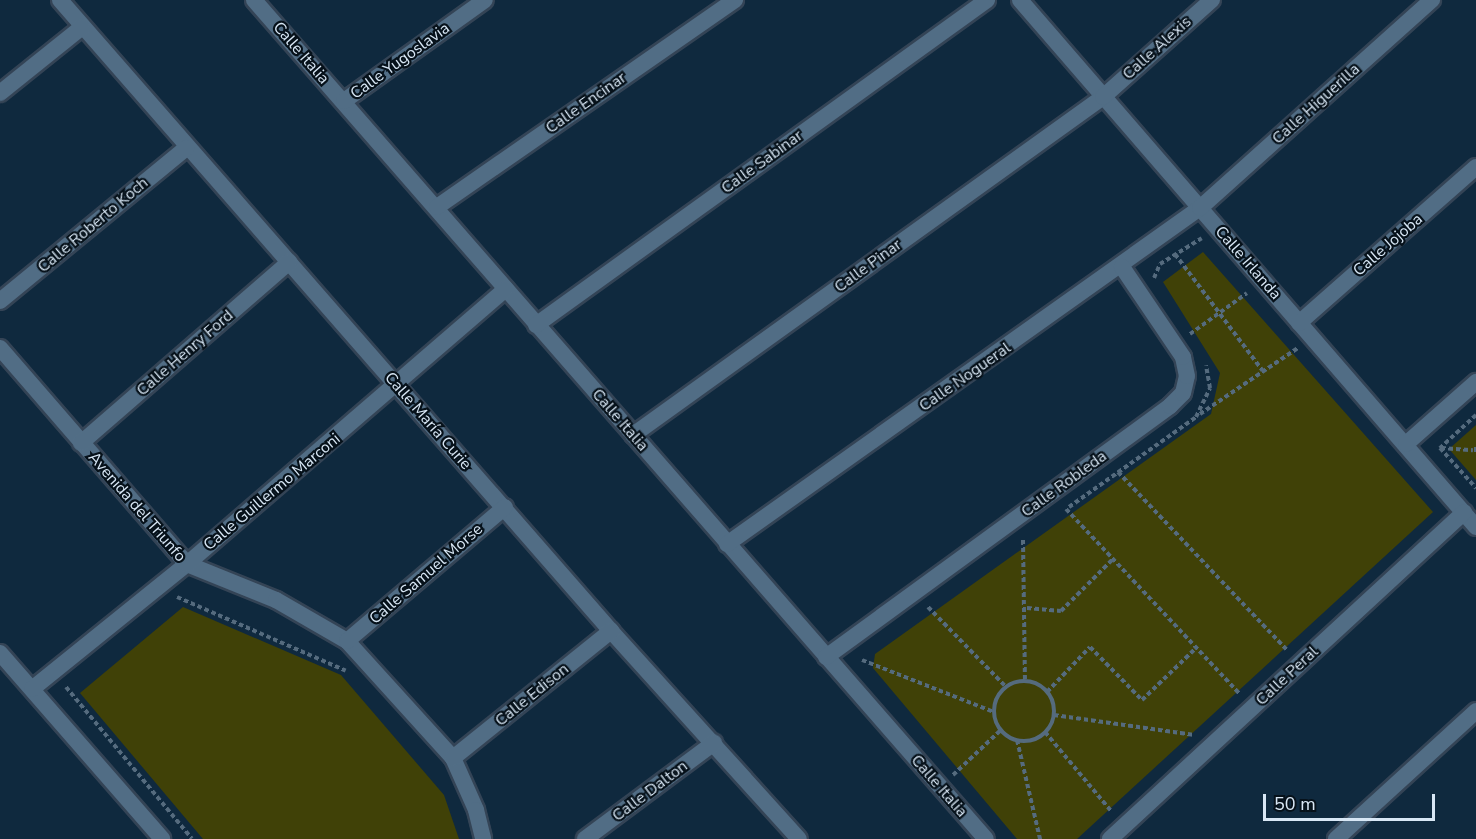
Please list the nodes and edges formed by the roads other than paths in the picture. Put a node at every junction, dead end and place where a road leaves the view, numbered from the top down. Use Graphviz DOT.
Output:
graph roads {
  1 [pos="60,0"];
  2 [pos="254,0"];
  3 [pos="485,0"];
  4 [pos="735,0"];
  5 [pos="987,0"];
  6 [pos="1020,0"];
  7 [pos="1212,0"];
  8 [pos="1432,0"];
  9 [pos="82,27"];
  10 [pos="0,93"];
  11 [pos="1103,97"];
  12 [pos="344,101"];
  13 [pos="186,148"];
  14 [pos="1476,167"];
  15 [pos="437,207"];
  16 [pos="1200,207"];
  17 [pos="289,262"];
  18 [pos="1122,267"];
  19 [pos="506,289"];
  20 [pos="0,301"];
  21 [pos="1299,323"];
  22 [pos="536,325"];
  23 [pos="0,348"];
  24 [pos="1476,382"];
  25 [pos="398,386"];
  26 [pos="633,435"];
  27 [pos="81,443"];
  28 [pos="1406,444"];
  29 [pos="505,507"];
  30 [pos="1464,512"];
  31 [pos="1476,526"];
  32 [pos="727,544"];
  33 [pos="187,564"];
  34 [pos="611,631"];
  35 [pos="348,642"];
  36 [pos="0,653"];
  37 [pos="826,657"];
  38 [pos="32,689"];
  39 [pos="1476,711"];
  40 [pos="714,743"];
  41 [pos="453,758"];
  42 [pos="162,839"];
  43 [pos="483,839"];
  44 [pos="585,839"];
  45 [pos="799,839"];
  46 [pos="986,839"];
  47 [pos="1110,839"];
  48 [pos="1336,839"];
  1 -- 9 [label="street, Calle María Curie"];
  2 -- 12 [label="street, Calle Italia"];
  3 -- 12 [label="street, Calle Yugoslavia"];
  4 -- 15 [label="street, Calle Encinar"];
  5 -- 22 [label="street, Calle Sabinar"];
  6 -- 11 [label="street, Calle Irlanda"];
  7 -- 11 [label="street, Calle Alexis"];
  8 -- 16 [label="street, Calle Higuerilla"];
  9 -- 10 [label="street"];
  9 -- 13 [label="street, Calle María Curie"];
  11 -- 16 [label="street, Calle Irlanda"];
  11 -- 26 [label="street, Calle Pinar"];
  12 -- 15 [label="street, Calle Italia"];
  13 -- 17 [label="street, Calle María Curie"];
  13 -- 20 [label="street, Calle Roberto Koch"];
  14 -- 21 [label="street, Calle Jojoba"];
  15 -- 19 [label="street, Calle Italia"];
  16 -- 18 [label="street, Calle Nogueral"];
  16 -- 21 [label="street, Calle Irlanda"];
  17 -- 25 [label="street, Calle María Curie"];
  17 -- 27 [label="street, Calle Henry Ford"];
  18 -- 32 [label="street, Calle Nogueral"];
  18 -- 37 [label="street, Calle Robleda"];
  19 -- 22 [label="street, Calle Italia"];
  19 -- 25 [label="street, Calle Guillermo Marconi"];
  21 -- 28 [label="street, Calle Irlanda"];
  22 -- 26 [label="street, Calle Italia"];
  23 -- 27 [label="street, Avenida del Triunfo"];
  24 -- 28 [label="street"];
  25 -- 29 [label="street, Calle María Curie"];
  25 -- 33 [label="street, Calle Guillermo Marconi"];
  26 -- 32 [label="street, Calle Italia"];
  27 -- 33 [label="street, Avenida del Triunfo"];
  28 -- 30 [label="street, Calle Irlanda"];
  29 -- 34 [label="street, Calle María Curie"];
  29 -- 35 [label="street, Calle Samuel Morse"];
  30 -- 31 [label="street, Calle Irlanda"];
  30 -- 47 [label="street, Calle Peral"];
  32 -- 37 [label="street, Calle Italia"];
  33 -- 35 [label="street, Avenida del Triunfo"];
  33 -- 38 [label="street, Calle Guillermo Marconi"];
  34 -- 40 [label="street, Calle María Curie"];
  34 -- 41 [label="street, Calle Edison"];
  35 -- 41 [label="street, Avenida del Triunfo"];
  36 -- 38 [label="street"];
  37 -- 46 [label="street, Calle Italia"];
  38 -- 42 [label="street"];
  39 -- 48 [label="street"];
  40 -- 44 [label="street, Calle Dalton"];
  40 -- 45 [label="street, Calle María Curie"];
  41 -- 43 [label="street, Avenida del Triunfo"];
}
